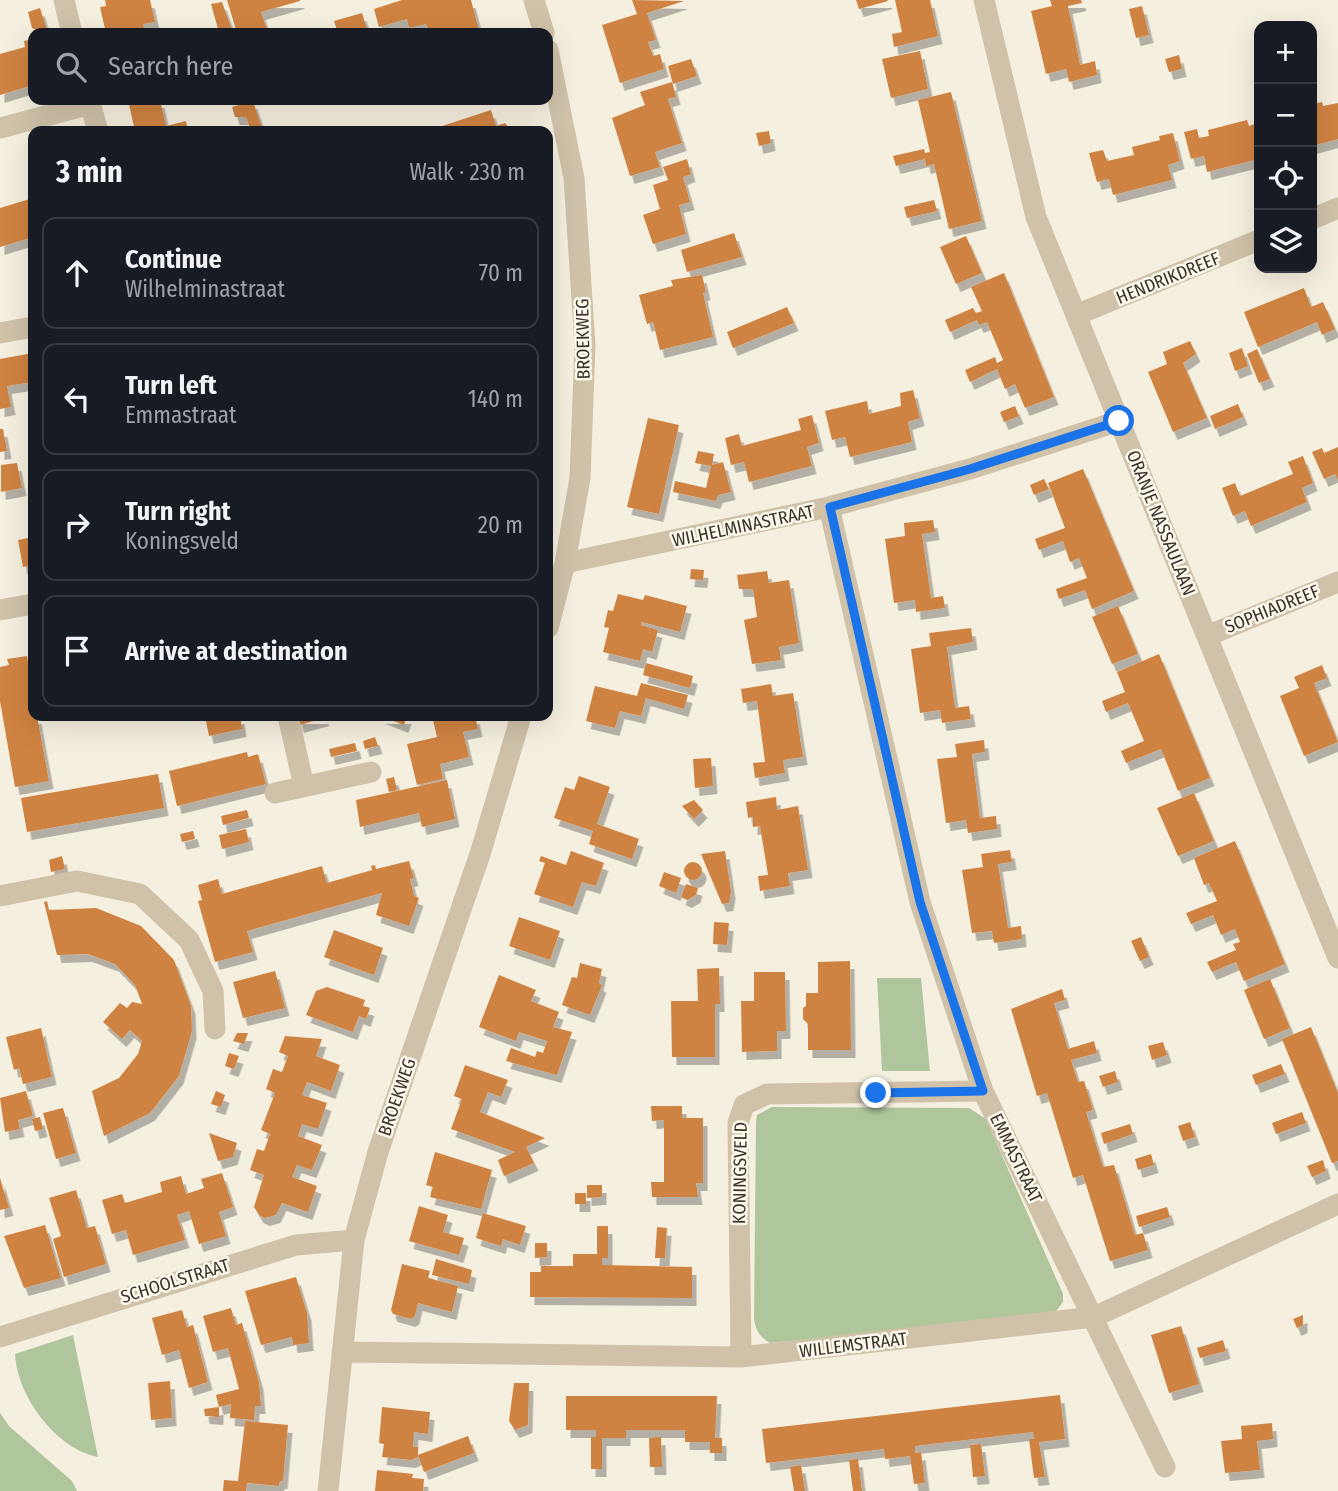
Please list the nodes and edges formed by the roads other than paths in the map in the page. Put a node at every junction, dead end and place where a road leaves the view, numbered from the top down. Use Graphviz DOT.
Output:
graph roads {
  1 [pos="64,0"];
  2 [pos="534,0"];
  3 [pos="984,0"];
  4 [pos="71,28"];
  5 [pos="542,28"];
  6 [pos="553,75"];
  7 [pos="80,105"];
  8 [pos="91,105"];
  9 [pos="97,126"];
  10 [pos="0,128"];
  11 [pos="1338,208"];
  12 [pos="1317,217"];
  13 [pos="1254,242"];
  14 [pos="1076,315"];
  15 [pos="28,328"];
  16 [pos="0,332"];
  17 [pos="1119,421"];
  18 [pos="830,507"];
  19 [pos="565,563"];
  20 [pos="1338,582"];
  21 [pos="28,605"];
  22 [pos="553,608"];
  23 [pos="0,610"];
  24 [pos="1207,636"];
  25 [pos="289,721"];
  26 [pos="520,721"];
  27 [pos="371,772"];
  28 [pos="304,786"];
  29 [pos="275,793"];
  30 [pos="0,896"];
  31 [pos="1338,958"];
  32 [pos="215,1029"];
  33 [pos="983,1091"];
  34 [pos="1338,1204"];
  35 [pos="354,1240"];
  36 [pos="1094,1317"];
  37 [pos="0,1337"];
  38 [pos="342,1352"];
  39 [pos="741,1357"];
  40 [pos="1165,1467"];
  41 [pos="328,1491"];
  1 -- 4 [label="street"];
  2 -- 5 [label="street"];
  3 -- 14 [label="street, ORANJE NASSAULAAN"];
  6 -- 19 [label="street, BROEKWEG"];
  7 -- 10 [label="street"];
  8 -- 9 [label="street"];
  11 -- 12 [label="street"];
  13 -- 14 [label="street, HENDRIKDREEF"];
  14 -- 17 [label="street, ORANJE NASSAULAAN"];
  15 -- 16 [label="street"];
  17 -- 18 [label="street, WILHELMINASTRAAT"];
  17 -- 24 [label="street, ORANJE NASSAULAAN"];
  18 -- 19 [label="street, WILHELMINASTRAAT"];
  18 -- 33 [label="street, EMMASTRAAT"];
  19 -- 22 [label="street, BROEKWEG"];
  20 -- 24 [label="street, SOPHIADREEF"];
  21 -- 23 [label="street"];
  24 -- 31 [label="street, ORANJE NASSAULAAN"];
  25 -- 28 [label="street"];
  26 -- 35 [label="street, BROEKWEG"];
  27 -- 28 [label="street"];
  28 -- 29 [label="street"];
  30 -- 32 [label="street"];
  33 -- 36 [label="street, EMMASTRAAT"];
  33 -- 39 [label="street, KONINGSVELD"];
  34 -- 36 [label="street, WILLEMSTRAAT"];
  35 -- 37 [label="street, SCHOOLSTRAAT"];
  35 -- 38 [label="street, BROEKWEG"];
  36 -- 39 [label="street, WILLEMSTRAAT"];
  36 -- 40 [label="street, EMMASTRAAT"];
  38 -- 39 [label="street, WILLEMSTRAAT"];
  38 -- 41 [label="street, BROEKWEG"];
}
